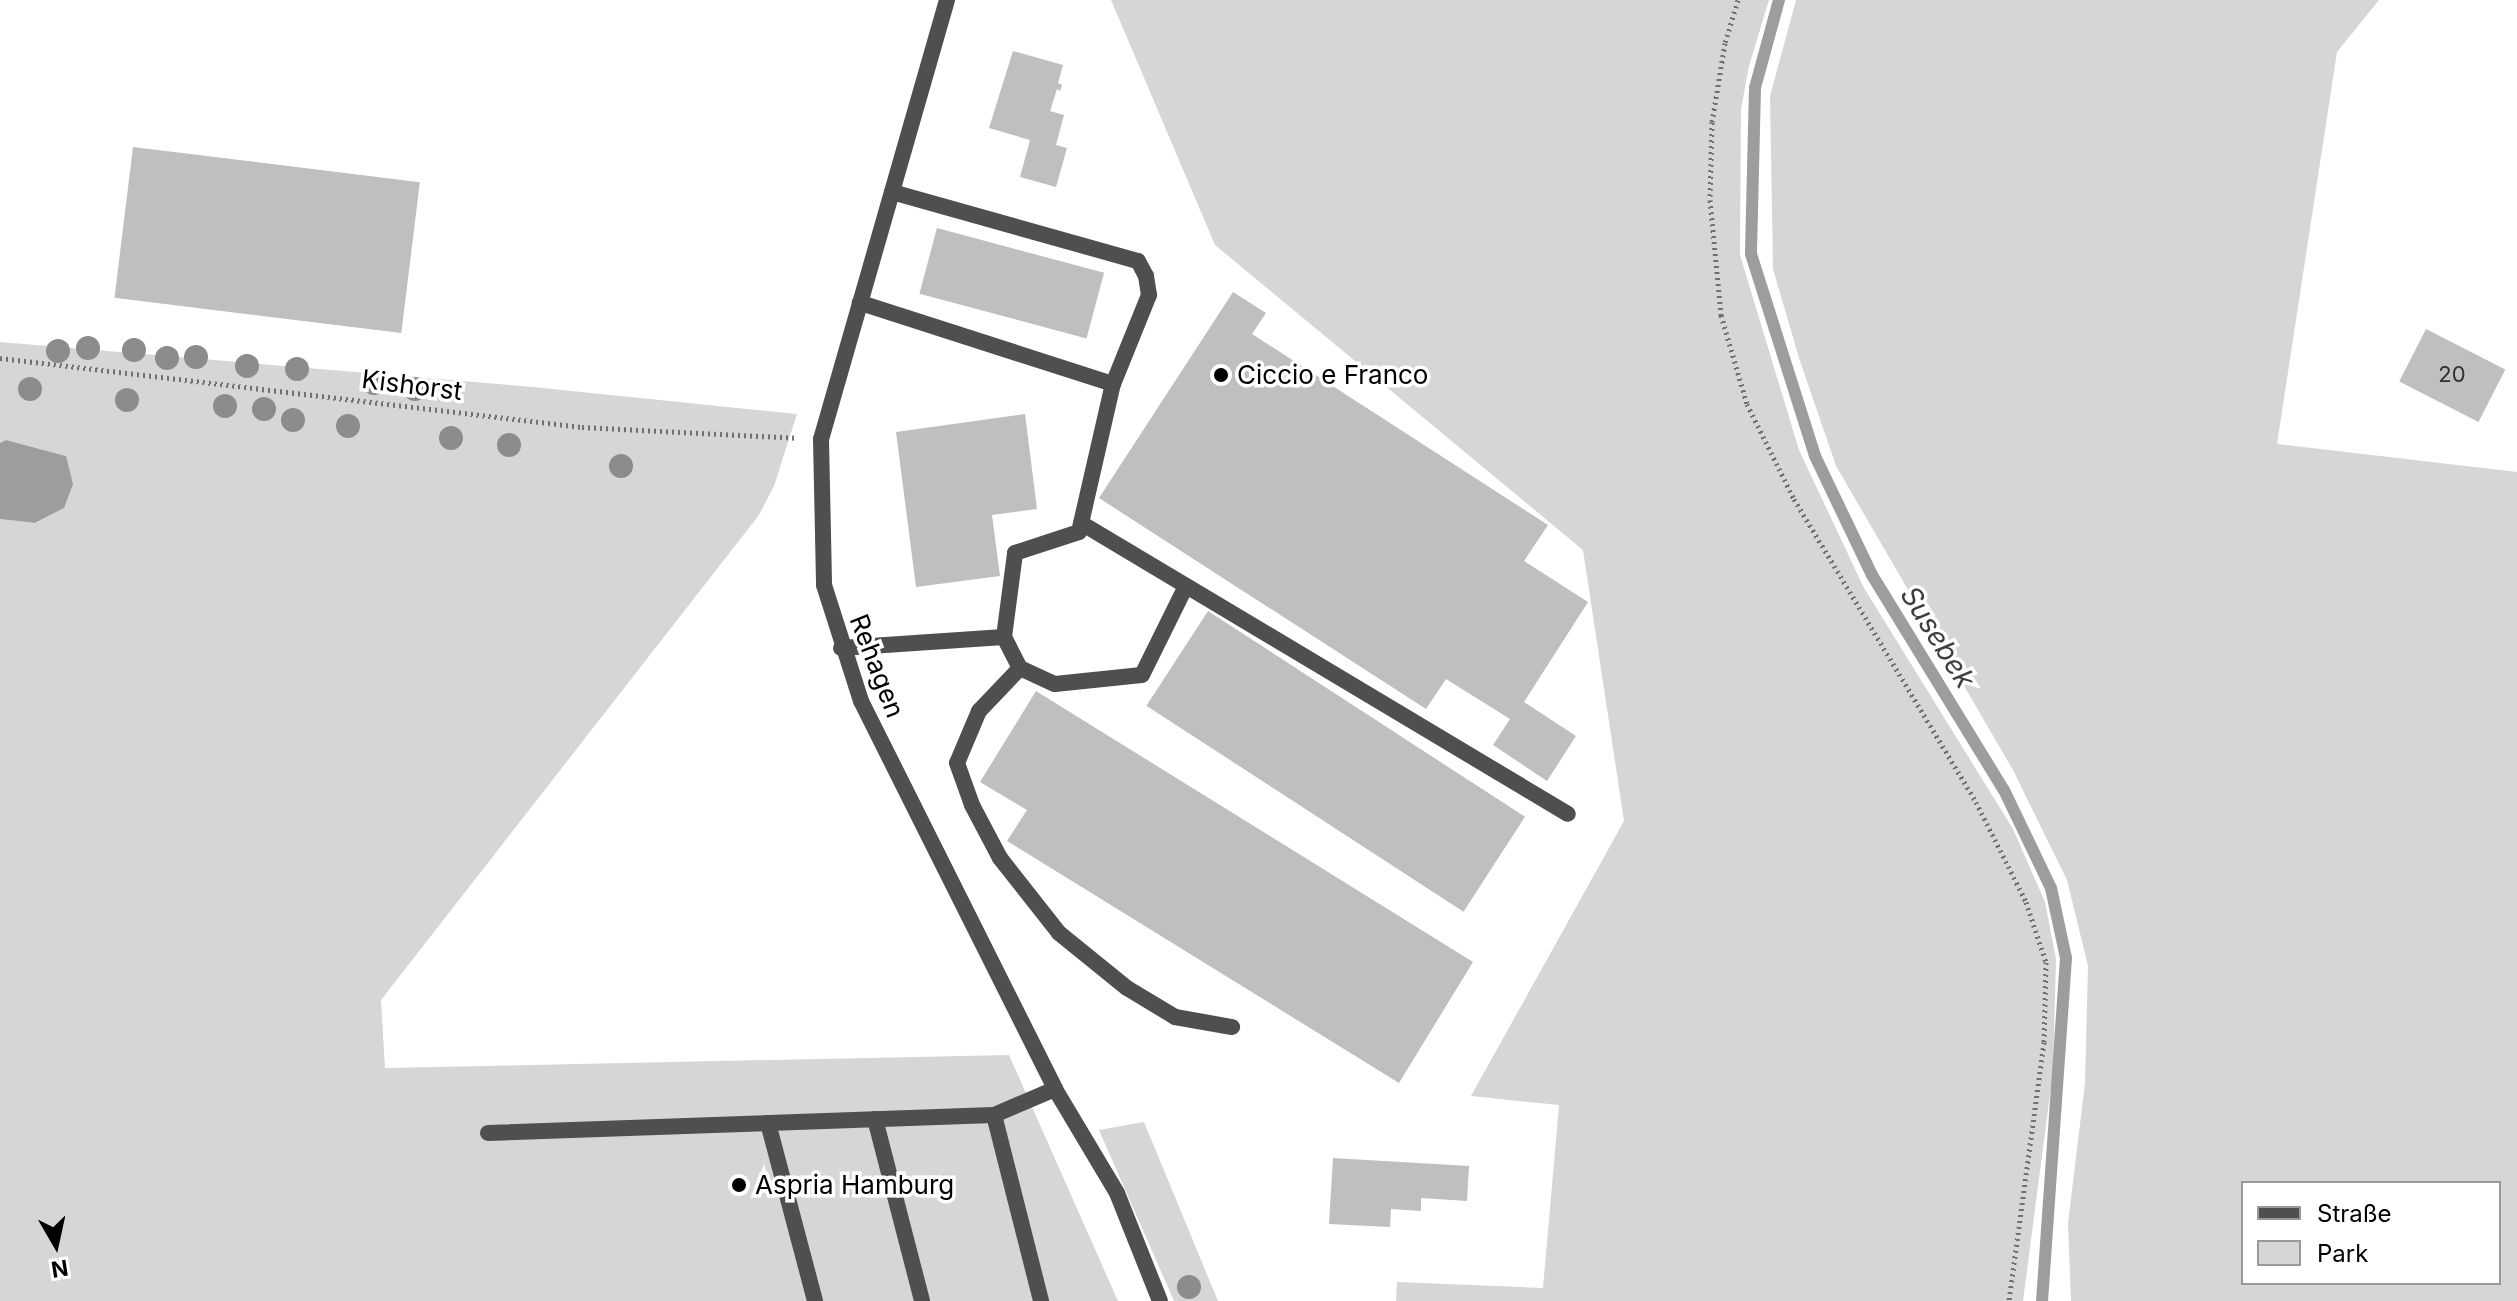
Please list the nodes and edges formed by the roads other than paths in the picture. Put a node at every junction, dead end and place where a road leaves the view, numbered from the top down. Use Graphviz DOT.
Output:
graph roads {
  1 [pos="947,0"];
  2 [pos="892,192"];
  3 [pos="860,303"];
  4 [pos="1113,384"];
  5 [pos="1081,523"];
  6 [pos="1186,586"];
  7 [pos="1004,637"];
  8 [pos="841,648"];
  9 [pos="1020,668"];
  10 [pos="1568,814"];
  11 [pos="1232,1027"];
  12 [pos="1055,1089"];
  13 [pos="994,1115"];
  14 [pos="875,1119"];
  15 [pos="768,1123"];
  16 [pos="488,1133"];
  17 [pos="815,1301"];
  18 [pos="922,1301"];
  19 [pos="1041,1301"];
  20 [pos="1160,1301"];
  1 -- 2 [label="street, Rehagen"];
  2 -- 3 [label="street, Rehagen"];
  2 -- 4 [label="street"];
  3 -- 4 [label="street"];
  3 -- 8 [label="street, Rehagen"];
  4 -- 5 [label="street"];
  5 -- 6 [label="street"];
  5 -- 7 [label="street"];
  6 -- 9 [label="street"];
  6 -- 10 [label="street"];
  7 -- 8 [label="street"];
  7 -- 9 [label="street"];
  8 -- 12 [label="street, Rehagen"];
  9 -- 11 [label="street"];
  12 -- 13 [label="street"];
  12 -- 20 [label="street, Rehagen"];
  13 -- 14 [label="street"];
  13 -- 19 [label="street"];
  14 -- 15 [label="street"];
  14 -- 18 [label="street"];
  15 -- 16 [label="street"];
  15 -- 17 [label="street"];
}
